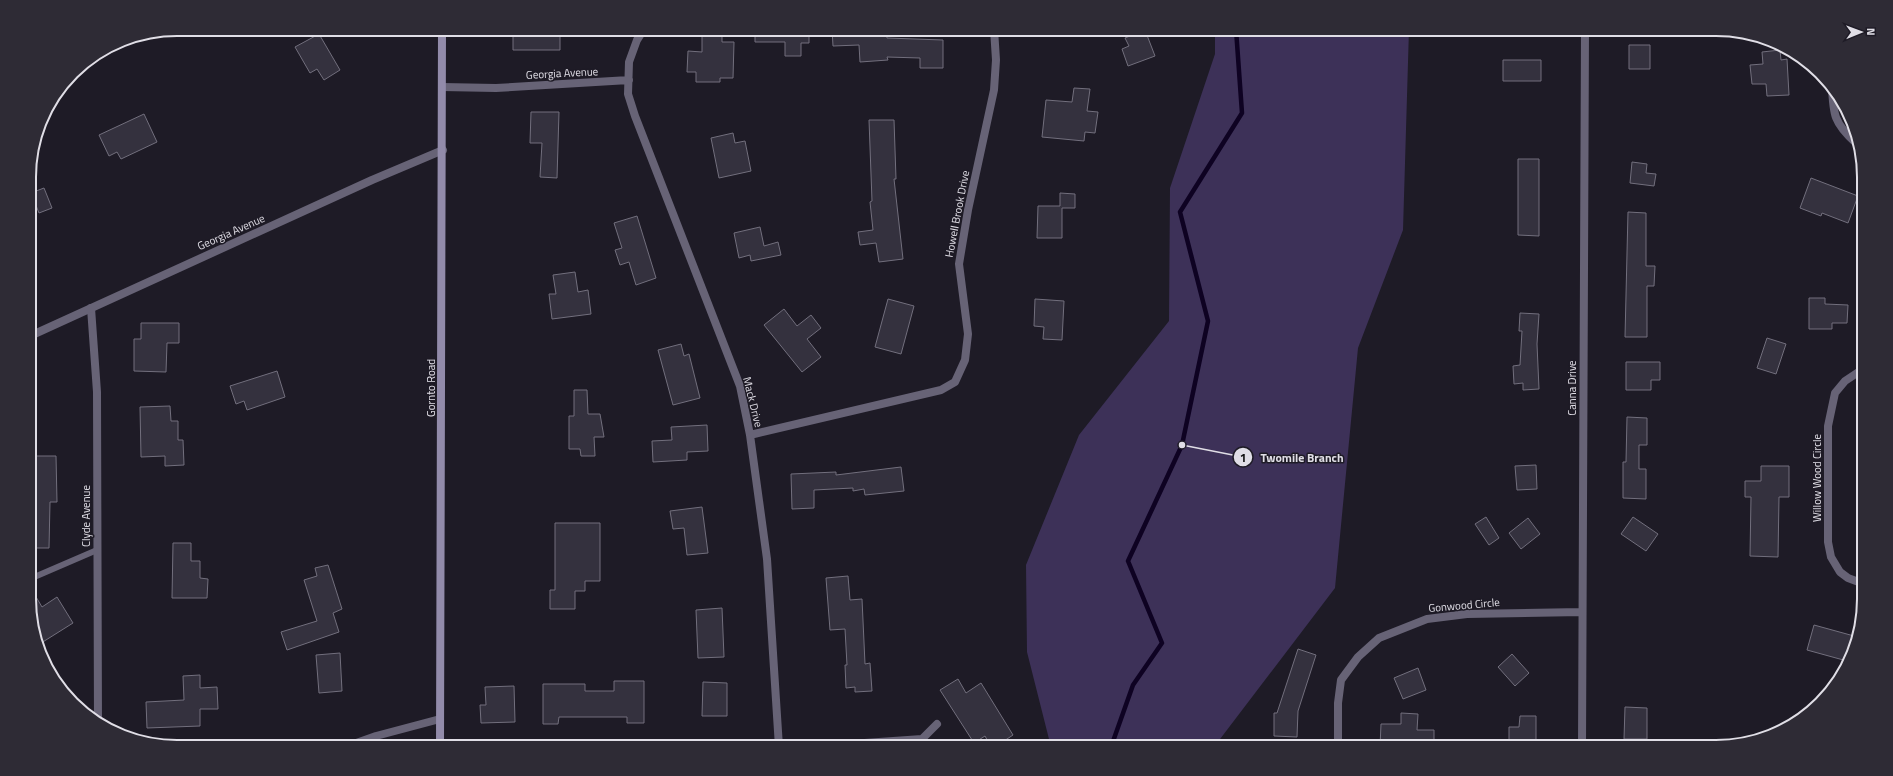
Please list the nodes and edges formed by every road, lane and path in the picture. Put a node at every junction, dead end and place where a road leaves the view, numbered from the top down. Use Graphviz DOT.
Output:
graph roads {
  1 [pos="442,36"];
  2 [pos="640,36"];
  3 [pos="994,36"];
  4 [pos="1584,36"];
  5 [pos="629,80"];
  6 [pos="442,88"];
  7 [pos="1834,100"];
  8 [pos="1852,140"];
  9 [pos="443,150"];
  10 [pos="91,308"];
  11 [pos="36,333"];
  12 [pos="1857,373"];
  13 [pos="750,435"];
  14 [pos="97,550"];
  15 [pos="36,576"];
  16 [pos="1857,581"];
  17 [pos="1582,612"];
  18 [pos="98,715"];
  19 [pos="440,719"];
  20 [pos="937,724"];
  21 [pos="365,740"];
  22 [pos="440,740"];
  23 [pos="779,740"];
  24 [pos="908,740"];
  25 [pos="1338,740"];
  26 [pos="1582,740"];
  1 -- 6 [label="main road, Gornto Road"];
  2 -- 5 [label="street"];
  3 -- 13 [label="street, Howell Brook Drive"];
  4 -- 17 [label="street, Canna Drive"];
  5 -- 6 [label="street, Georgia Avenue"];
  5 -- 13 [label="street, Mack Drive"];
  6 -- 9 [label="main road, Gornto Road"];
  7 -- 8 [label="street"];
  9 -- 10 [label="street, Georgia Avenue"];
  9 -- 19 [label="main road, Gornto Road"];
  10 -- 11 [label="street, Georgia Avenue"];
  10 -- 14 [label="street, Clyde Avenue"];
  12 -- 16 [label="street, Willow Wood Circle"];
  13 -- 23 [label="street, Mack Drive"];
  14 -- 15 [label="lane"];
  14 -- 18 [label="street, Clyde Avenue"];
  17 -- 25 [label="street, Gonwood Circle"];
  17 -- 26 [label="street, Canna Drive"];
  19 -- 21 [label="street"];
  19 -- 22 [label="main road, Gornto Road"];
  20 -- 24 [label="street"];
}
